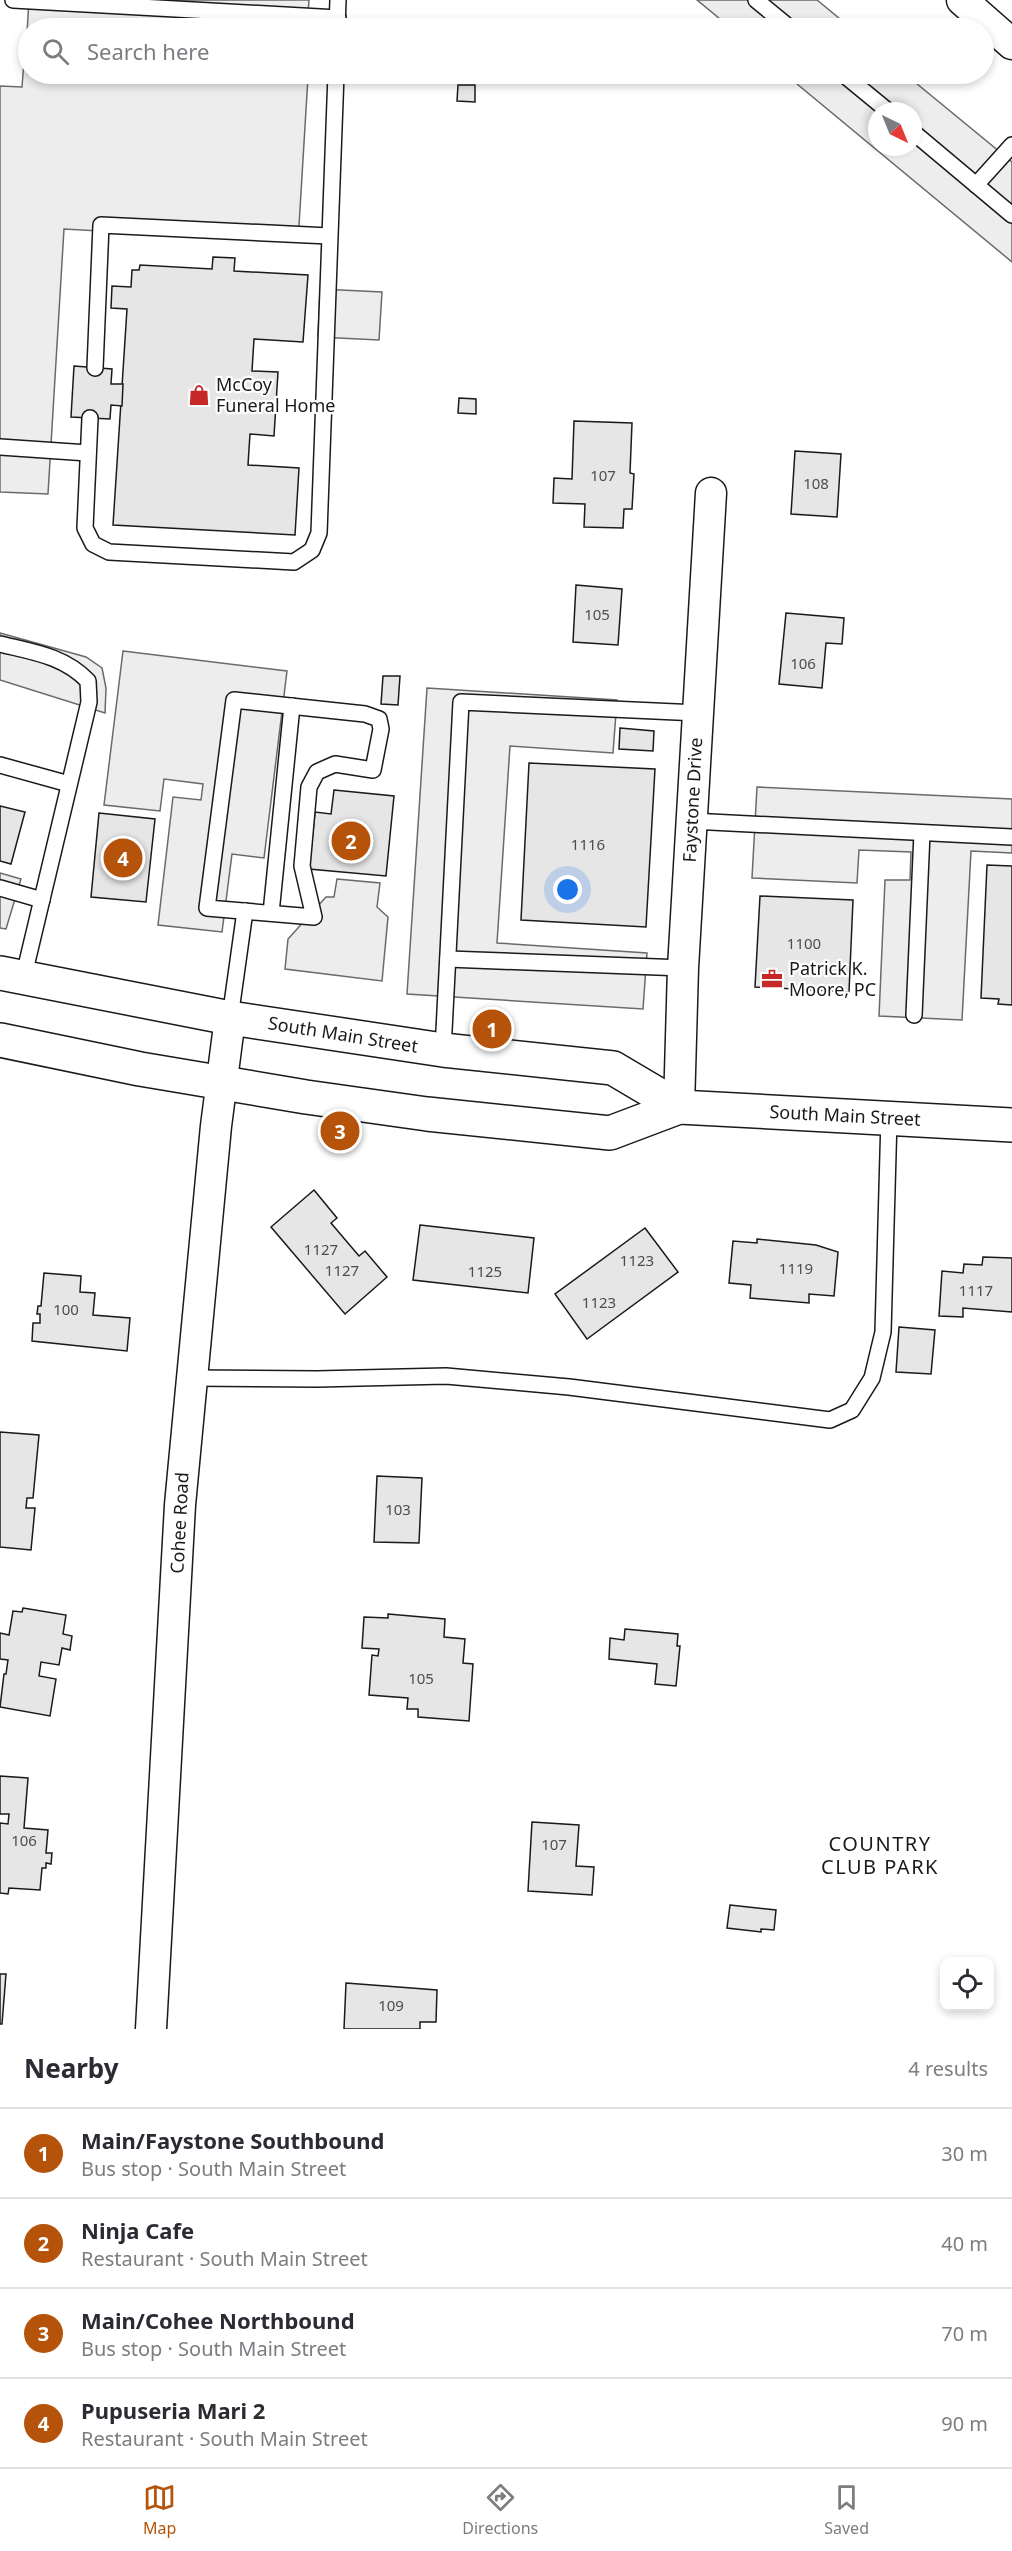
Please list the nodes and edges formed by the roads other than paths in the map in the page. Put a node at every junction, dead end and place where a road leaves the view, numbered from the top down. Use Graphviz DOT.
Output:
graph roads {
  1 [pos="13,0"];
  2 [pos="338,0"];
  3 [pos="756,0"];
  4 [pos="962,0"];
  5 [pos="267,18"];
  6 [pos="338,18"];
  7 [pos="778,18"];
  8 [pos="982,18"];
  9 [pos="994,28"];
  10 [pos="1012,44"];
  11 [pos="336,84"];
  12 [pos="855,84"];
  13 [pos="877,102"];
  14 [pos="922,140"];
  15 [pos="1012,145"];
  16 [pos="976,185"];
  17 [pos="1012,215"];
  18 [pos="329,236"];
  19 [pos="95,368"];
  20 [pos="90,418"];
  21 [pos="0,447"];
  22 [pos="88,453"];
  23 [pos="711,494"];
  24 [pos="0,644"];
  25 [pos="292,706"];
  26 [pos="698,713"];
  27 [pos="0,765"];
  28 [pos="69,784"];
  29 [pos="691,821"];
  30 [pos="922,833"];
  31 [pos="1012,837"];
  32 [pos="0,888"];
  33 [pos="42,900"];
  34 [pos="245,911"];
  35 [pos="271,913"];
  36 [pos="448,958"];
  37 [pos="683,968"];
  38 [pos="12,976"];
  39 [pos="914,1015"];
  40 [pos="230,1018"];
  41 [pos="0,1040"];
  42 [pos="443,1050"];
  43 [pos="221,1082"];
  44 [pos="679,1107"];
  45 [pos="889,1118"];
  46 [pos="1012,1125"];
  47 [pos="191,1378"];
  48 [pos="151,2029"];
  1 -- 5 [label="lane"];
  2 -- 6 [label="lane"];
  3 -- 7 [label="lane"];
  4 -- 8 [label="street"];
  9 -- 10 [label="street"];
  11 -- 18 [label="lane"];
  12 -- 13 [label="lane"];
  14 -- 16 [label="lane"];
  15 -- 16 [label="lane"];
  16 -- 17 [label="lane"];
  18 -- 19 [label="lane"];
  18 -- 22 [label="lane"];
  20 -- 22 [label="lane"];
  21 -- 22 [label="lane"];
  23 -- 26 [label="street, Faystone Drive"];
  24 -- 28 [label="lane"];
  25 -- 34 [label="lane"];
  25 -- 35 [label="lane"];
  25 -- 35 [label="lane"];
  26 -- 29 [label="street, Faystone Drive"];
  26 -- 36 [label="lane"];
  27 -- 28 [label="lane"];
  28 -- 33 [label="lane"];
  29 -- 30 [label="lane"];
  29 -- 37 [label="street, Faystone Drive"];
  30 -- 31 [label="lane"];
  30 -- 39 [label="lane"];
  32 -- 33 [label="lane"];
  33 -- 38 [label="lane"];
  34 -- 35 [label="lane"];
  34 -- 40 [label="lane"];
  36 -- 37 [label="lane"];
  36 -- 42 [label="lane"];
  37 -- 44 [label="street, Faystone Drive"];
  38 -- 40 [label="main road, South Main Street"];
  40 -- 42 [label="main road, South Main Street"];
  40 -- 43 [label="street, Cohee Road"];
  41 -- 43 [label="main road, South Main Street"];
  42 -- 44 [label="main road, South Main Street"];
  43 -- 44 [label="main road, South Main Street"];
  43 -- 47 [label="street, Cohee Road"];
  44 -- 45 [label="main road, South Main Street"];
  45 -- 46 [label="main road, South Main Street"];
  45 -- 47 [label="lane"];
  47 -- 48 [label="street, Cohee Road"];
}
